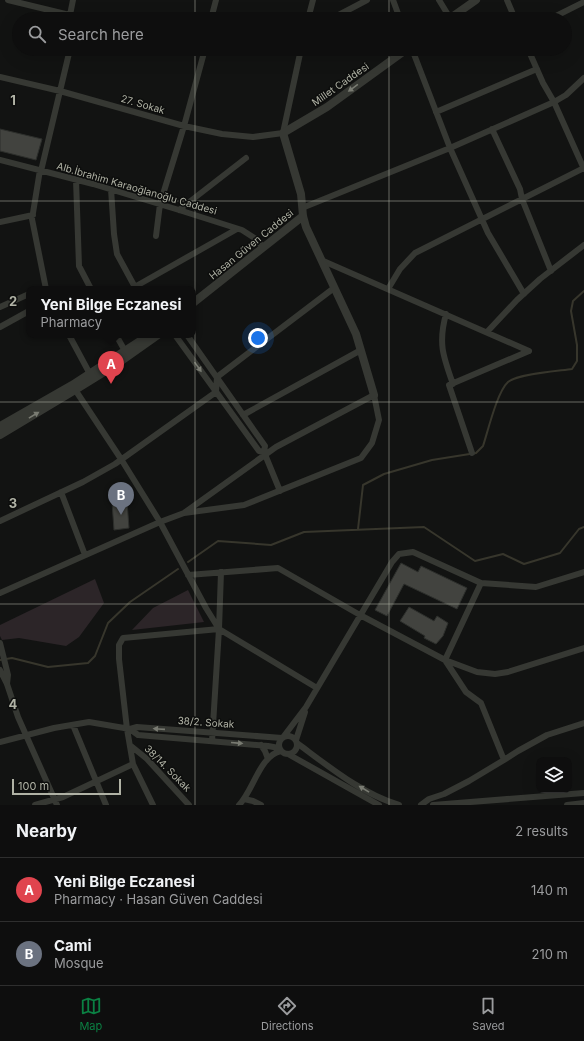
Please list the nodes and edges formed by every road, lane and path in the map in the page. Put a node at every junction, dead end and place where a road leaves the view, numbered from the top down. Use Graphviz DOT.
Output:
graph roads {
  1 [pos="8,0"];
  2 [pos="73,0"];
  3 [pos="216,0"];
  4 [pos="314,0"];
  5 [pos="367,0"];
  6 [pos="393,0"];
  7 [pos="439,0"];
  8 [pos="476,0"];
  9 [pos="507,0"];
  10 [pos="584,2"];
  11 [pos="58,12"];
  12 [pos="71,12"];
  13 [pos="213,12"];
  14 [pos="310,12"];
  15 [pos="344,12"];
  16 [pos="397,12"];
  17 [pos="445,12"];
  18 [pos="459,12"];
  19 [pos="512,12"];
  20 [pos="564,12"];
  21 [pos="68,56"];
  22 [pos="203,56"];
  23 [pos="299,56"];
  24 [pos="397,56"];
  25 [pos="415,56"];
  26 [pos="531,56"];
  27 [pos="537,69"];
  28 [pos="0,77"];
  29 [pos="584,78"];
  30 [pos="60,91"];
  31 [pos="554,102"];
  32 [pos="436,112"];
  33 [pos="184,126"];
  34 [pos="492,129"];
  35 [pos="282,133"];
  36 [pos="450,148"];
  37 [pos="246,158"];
  38 [pos="0,160"];
  39 [pos="584,168"];
  40 [pos="40,170"];
  41 [pos="76,180"];
  42 [pos="111,190"];
  43 [pos="522,199"];
  44 [pos="160,204"];
  45 [pos="179,210"];
  46 [pos="303,212"];
  47 [pos="33,215"];
  48 [pos="482,220"];
  49 [pos="0,222"];
  50 [pos="237,229"];
  51 [pos="156,236"];
  52 [pos="584,246"];
  53 [pos="263,247"];
  54 [pos="321,260"];
  55 [pos="551,272"];
  56 [pos="45,286"];
  57 [pos="89,286"];
  58 [pos="133,286"];
  59 [pos="137,286"];
  60 [pos="334,288"];
  61 [pos="388,289"];
  62 [pos="524,294"];
  63 [pos="26,295"];
  64 [pos="196,301"];
  65 [pos="0,307"];
  66 [pos="26,313"];
  67 [pos="446,314"];
  68 [pos="0,327"];
  69 [pos="487,332"];
  70 [pos="71,338"];
  71 [pos="118,338"];
  72 [pos="144,338"];
  73 [pos="154,338"];
  74 [pos="177,338"];
  75 [pos="189,338"];
  76 [pos="361,350"];
  77 [pos="125,351"];
  78 [pos="91,376"];
  79 [pos="217,377"];
  80 [pos="453,384"];
  81 [pos="73,388"];
  82 [pos="216,392"];
  83 [pos="374,395"];
  84 [pos="243,415"];
  85 [pos="0,426"];
  86 [pos="0,435"];
  87 [pos="472,453"];
  88 [pos="265,454"];
  89 [pos="121,459"];
  90 [pos="280,491"];
  91 [pos="61,492"];
  92 [pos="184,513"];
  93 [pos="0,521"];
  94 [pos="160,522"];
  95 [pos="86,555"];
  96 [pos="221,572"];
  97 [pos="584,572"];
  98 [pos="188,575"];
  99 [pos="481,583"];
  100 [pos="0,593"];
  101 [pos="360,615"];
  102 [pos="219,629"];
  103 [pos="0,643"];
  104 [pos="584,648"];
  105 [pos="445,660"];
  106 [pos="0,670"];
  107 [pos="7,684"];
  108 [pos="317,688"];
  109 [pos="306,707"];
  110 [pos="584,723"];
  111 [pos="73,725"];
  112 [pos="128,729"];
  113 [pos="213,733"];
  114 [pos="26,736"];
  115 [pos="283,737"];
  116 [pos="212,741"];
  117 [pos="297,741"];
  118 [pos="0,742"];
  119 [pos="261,745"];
  120 [pos="131,746"];
  121 [pos="280,749"];
  122 [pos="288,754"];
  123 [pos="268,759"];
  124 [pos="504,760"];
  125 [pos="133,764"];
  126 [pos="96,781"];
  127 [pos="584,793"];
  128 [pos="247,801"];
  129 [pos="56,802"];
  130 [pos="506,802"];
  131 [pos="584,803"];
  132 [pos="460,804"];
  133 [pos="35,805"];
  134 [pos="106,805"];
  135 [pos="153,805"];
  136 [pos="189,805"];
  137 [pos="238,805"];
  138 [pos="261,805"];
  139 [pos="379,805"];
  140 [pos="399,805"];
  141 [pos="421,805"];
  142 [pos="433,805"];
  143 [pos="568,805"];
  1 -- 11 [label="street"];
  2 -- 12 [label="street"];
  3 -- 13 [label="street"];
  4 -- 14 [label="street"];
  5 -- 15 [label="street"];
  6 -- 16 [label="street"];
  7 -- 17 [label="street"];
  8 -- 18 [label="street"];
  9 -- 19 [label="street"];
  10 -- 20 [label="street"];
  21 -- 30 [label="street"];
  22 -- 33 [label="street"];
  23 -- 35 [label="street"];
  24 -- 35 [label="street, Millet Caddesi, one-way"];
  25 -- 32 [label="street"];
  26 -- 27 [label="street"];
  27 -- 31 [label="street"];
  27 -- 32 [label="street"];
  28 -- 30 [label="street, 27. Sokak"];
  29 -- 31 [label="street"];
  30 -- 33 [label="street, 27. Sokak"];
  30 -- 40 [label="street"];
  31 -- 34 [label="street"];
  31 -- 39 [label="street"];
  32 -- 36 [label="street"];
  33 -- 35 [label="street, 27. Sokak"];
  33 -- 44 [label="street"];
  34 -- 36 [label="street"];
  34 -- 43 [label="street"];
  35 -- 46 [label="street"];
  36 -- 46 [label="street"];
  36 -- 48 [label="street"];
  37 -- 45 [label="street"];
  38 -- 40 [label="street, Alb.İbrahim Karaoğlanoğlu Caddesi"];
  39 -- 43 [label="street"];
  40 -- 41 [label="street, Alb.İbrahim Karaoğlanoğlu Caddesi"];
  40 -- 47 [label="street"];
  41 -- 42 [label="street, Alb.İbrahim Karaoğlanoğlu Caddesi"];
  41 -- 57 [label="street"];
  42 -- 44 [label="street, Alb.İbrahim Karaoğlanoğlu Caddesi"];
  42 -- 58 [label="street"];
  43 -- 48 [label="street"];
  43 -- 55 [label="street"];
  44 -- 45 [label="street, Alb.İbrahim Karaoğlanoğlu Caddesi"];
  44 -- 51 [label="street"];
  45 -- 50 [label="street, Alb.İbrahim Karaoğlanoğlu Caddesi"];
  46 -- 53 [label="street, Hasan Güven Caddesi"];
  46 -- 54 [label="street"];
  47 -- 49 [label="street"];
  47 -- 56 [label="street"];
  48 -- 61 [label="street"];
  48 -- 62 [label="street"];
  50 -- 53 [label="street, Alb.İbrahim Karaoğlanoğlu Caddesi"];
  50 -- 59 [label="street"];
  52 -- 55 [label="street"];
  53 -- 64 [label="street, Hasan Güven Caddesi"];
  54 -- 60 [label="street"];
  54 -- 61 [label="street"];
  55 -- 62 [label="street"];
  60 -- 76 [label="street"];
  60 -- 79 [label="street"];
  61 -- 67 [label="street"];
  62 -- 69 [label="street"];
  63 -- 65 [label="street"];
  66 -- 68 [label="street"];
  67 -- 69 [label="street"];
  67 -- 80 [label="street"];
  69 -- 80 [label="street"];
  70 -- 78 [label="street"];
  71 -- 77 [label="street"];
  72 -- 77 [label="street"];
  73 -- 78 [label="street"];
  74 -- 82 [label="street, one-way"];
  75 -- 79 [label="street"];
  76 -- 83 [label="street"];
  76 -- 84 [label="street"];
  77 -- 78 [label="street"];
  78 -- 81 [label="street"];
  79 -- 82 [label="street"];
  79 -- 84 [label="street"];
  80 -- 87 [label="street"];
  81 -- 85 [label="street"];
  86 -- 81 [label="street, one-way"];
  81 -- 89 [label="street"];
  82 -- 88 [label="street"];
  82 -- 89 [label="street"];
  83 -- 88 [label="street"];
  83 -- 90 [label="street"];
  84 -- 88 [label="street"];
  88 -- 90 [label="street"];
  88 -- 92 [label="street"];
  89 -- 91 [label="street"];
  89 -- 94 [label="street"];
  90 -- 92 [label="street"];
  91 -- 93 [label="street"];
  91 -- 95 [label="street"];
  92 -- 94 [label="street"];
  94 -- 95 [label="street"];
  94 -- 98 [label="street"];
  95 -- 100 [label="street"];
  96 -- 98 [label="street"];
  96 -- 101 [label="street"];
  96 -- 102 [label="street"];
  97 -- 99 [label="street"];
  98 -- 102 [label="street"];
  99 -- 101 [label="street"];
  99 -- 105 [label="street"];
  101 -- 105 [label="street"];
  101 -- 108 [label="street"];
  102 -- 108 [label="street"];
  102 -- 112 [label="street"];
  102 -- 113 [label="street"];
  103 -- 107 [label="street"];
  104 -- 105 [label="street"];
  105 -- 124 [label="street"];
  106 -- 107 [label="street"];
  107 -- 114 [label="street"];
  108 -- 109 [label="street"];
  109 -- 115 [label="street"];
  109 -- 117 [label="street"];
  110 -- 124 [label="street"];
  111 -- 112 [label="street, 38/2. Sokak"];
  111 -- 114 [label="street, 38/2. Sokak"];
  111 -- 126 [label="street"];
  113 -- 112 [label="street, 38/2. Sokak, one-way"];
  112 -- 116 [label="street, 38/2. Sokak"];
  112 -- 120 [label="street"];
  113 -- 115 [label="street, 38/2. Sokak"];
  113 -- 116 [label="street"];
  114 -- 118 [label="street, 38/2. Sokak"];
  114 -- 129 [label="street"];
  115 -- 117 [label="street"];
  115 -- 121 [label="street"];
  116 -- 119 [label="street, 38/2. Sokak, one-way"];
  117 -- 122 [label="street"];
  140 -- 117 [label="street, one-way"];
  119 -- 121 [label="street, 38/2. Sokak"];
  119 -- 123 [label="street"];
  120 -- 125 [label="street"];
  120 -- 136 [label="street, 38/14. Sokak"];
  121 -- 122 [label="street"];
  121 -- 123 [label="street"];
  122 -- 139 [label="street"];
  123 -- 128 [label="street"];
  124 -- 141 [label="street"];
  125 -- 126 [label="street"];
  125 -- 135 [label="street"];
  126 -- 129 [label="street"];
  126 -- 134 [label="street"];
  127 -- 130 [label="street"];
  128 -- 137 [label="street"];
  128 -- 138 [label="street"];
  129 -- 133 [label="street"];
  130 -- 132 [label="street"];
  131 -- 143 [label="street"];
  132 -- 142 [label="street"];
}
